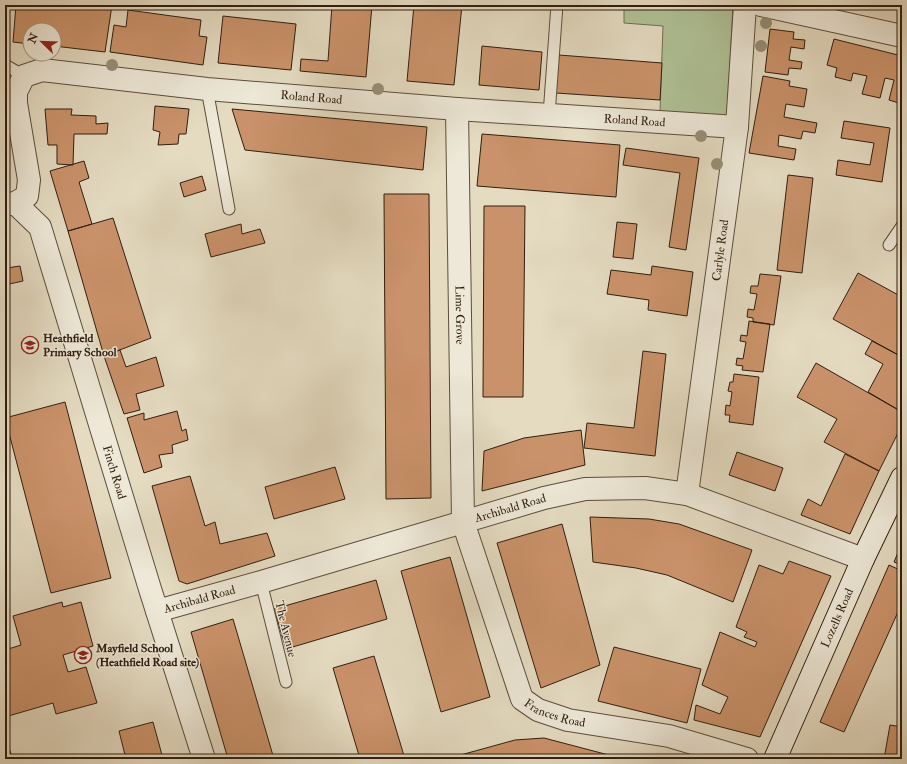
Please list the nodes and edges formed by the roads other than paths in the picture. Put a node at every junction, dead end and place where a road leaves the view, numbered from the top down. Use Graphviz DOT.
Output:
graph roads {
  1 [pos="557,5"];
  2 [pos="745,5"];
  3 [pos="761,5"];
  4 [pos="902,36"];
  5 [pos="5,65"];
  6 [pos="24,76"];
  7 [pos="207,89"];
  8 [pos="457,109"];
  9 [pos="548,114"];
  10 [pos="737,127"];
  11 [pos="10,204"];
  12 [pos="229,209"];
  13 [pos="902,226"];
  14 [pos="889,245"];
  15 [pos="902,478"];
  16 [pos="687,494"];
  17 [pos="463,522"];
  18 [pos="863,559"];
  19 [pos="261,582"];
  20 [pos="157,611"];
  21 [pos="286,682"];
  22 [pos="204,759"];
  23 [pos="748,759"];
  24 [pos="775,759"];
  1 -- 9 [label="lane"];
  2 -- 10 [label="street, Carlyle Road"];
  3 -- 4 [label="street"];
  5 -- 6 [label="lane"];
  6 -- 7 [label="street, Roland Road"];
  6 -- 11 [label="street"];
  7 -- 8 [label="street, Roland Road"];
  7 -- 12 [label="lane"];
  8 -- 9 [label="street, Roland Road"];
  8 -- 17 [label="street, Lime Grove"];
  9 -- 10 [label="street, Roland Road"];
  10 -- 16 [label="street, Carlyle Road"];
  11 -- 20 [label="street, Finch Road"];
  13 -- 14 [label="lane"];
  15 -- 18 [label="street, Lozells Road"];
  16 -- 17 [label="street, Archibald Road"];
  16 -- 18 [label="street, Archibald Road"];
  17 -- 19 [label="street, Archibald Road"];
  17 -- 23 [label="street, Frances Road"];
  18 -- 24 [label="street, Lozells Road"];
  19 -- 20 [label="street, Archibald Road"];
  19 -- 21 [label="lane, The Avenue"];
  20 -- 22 [label="street, Finch Road"];
}
